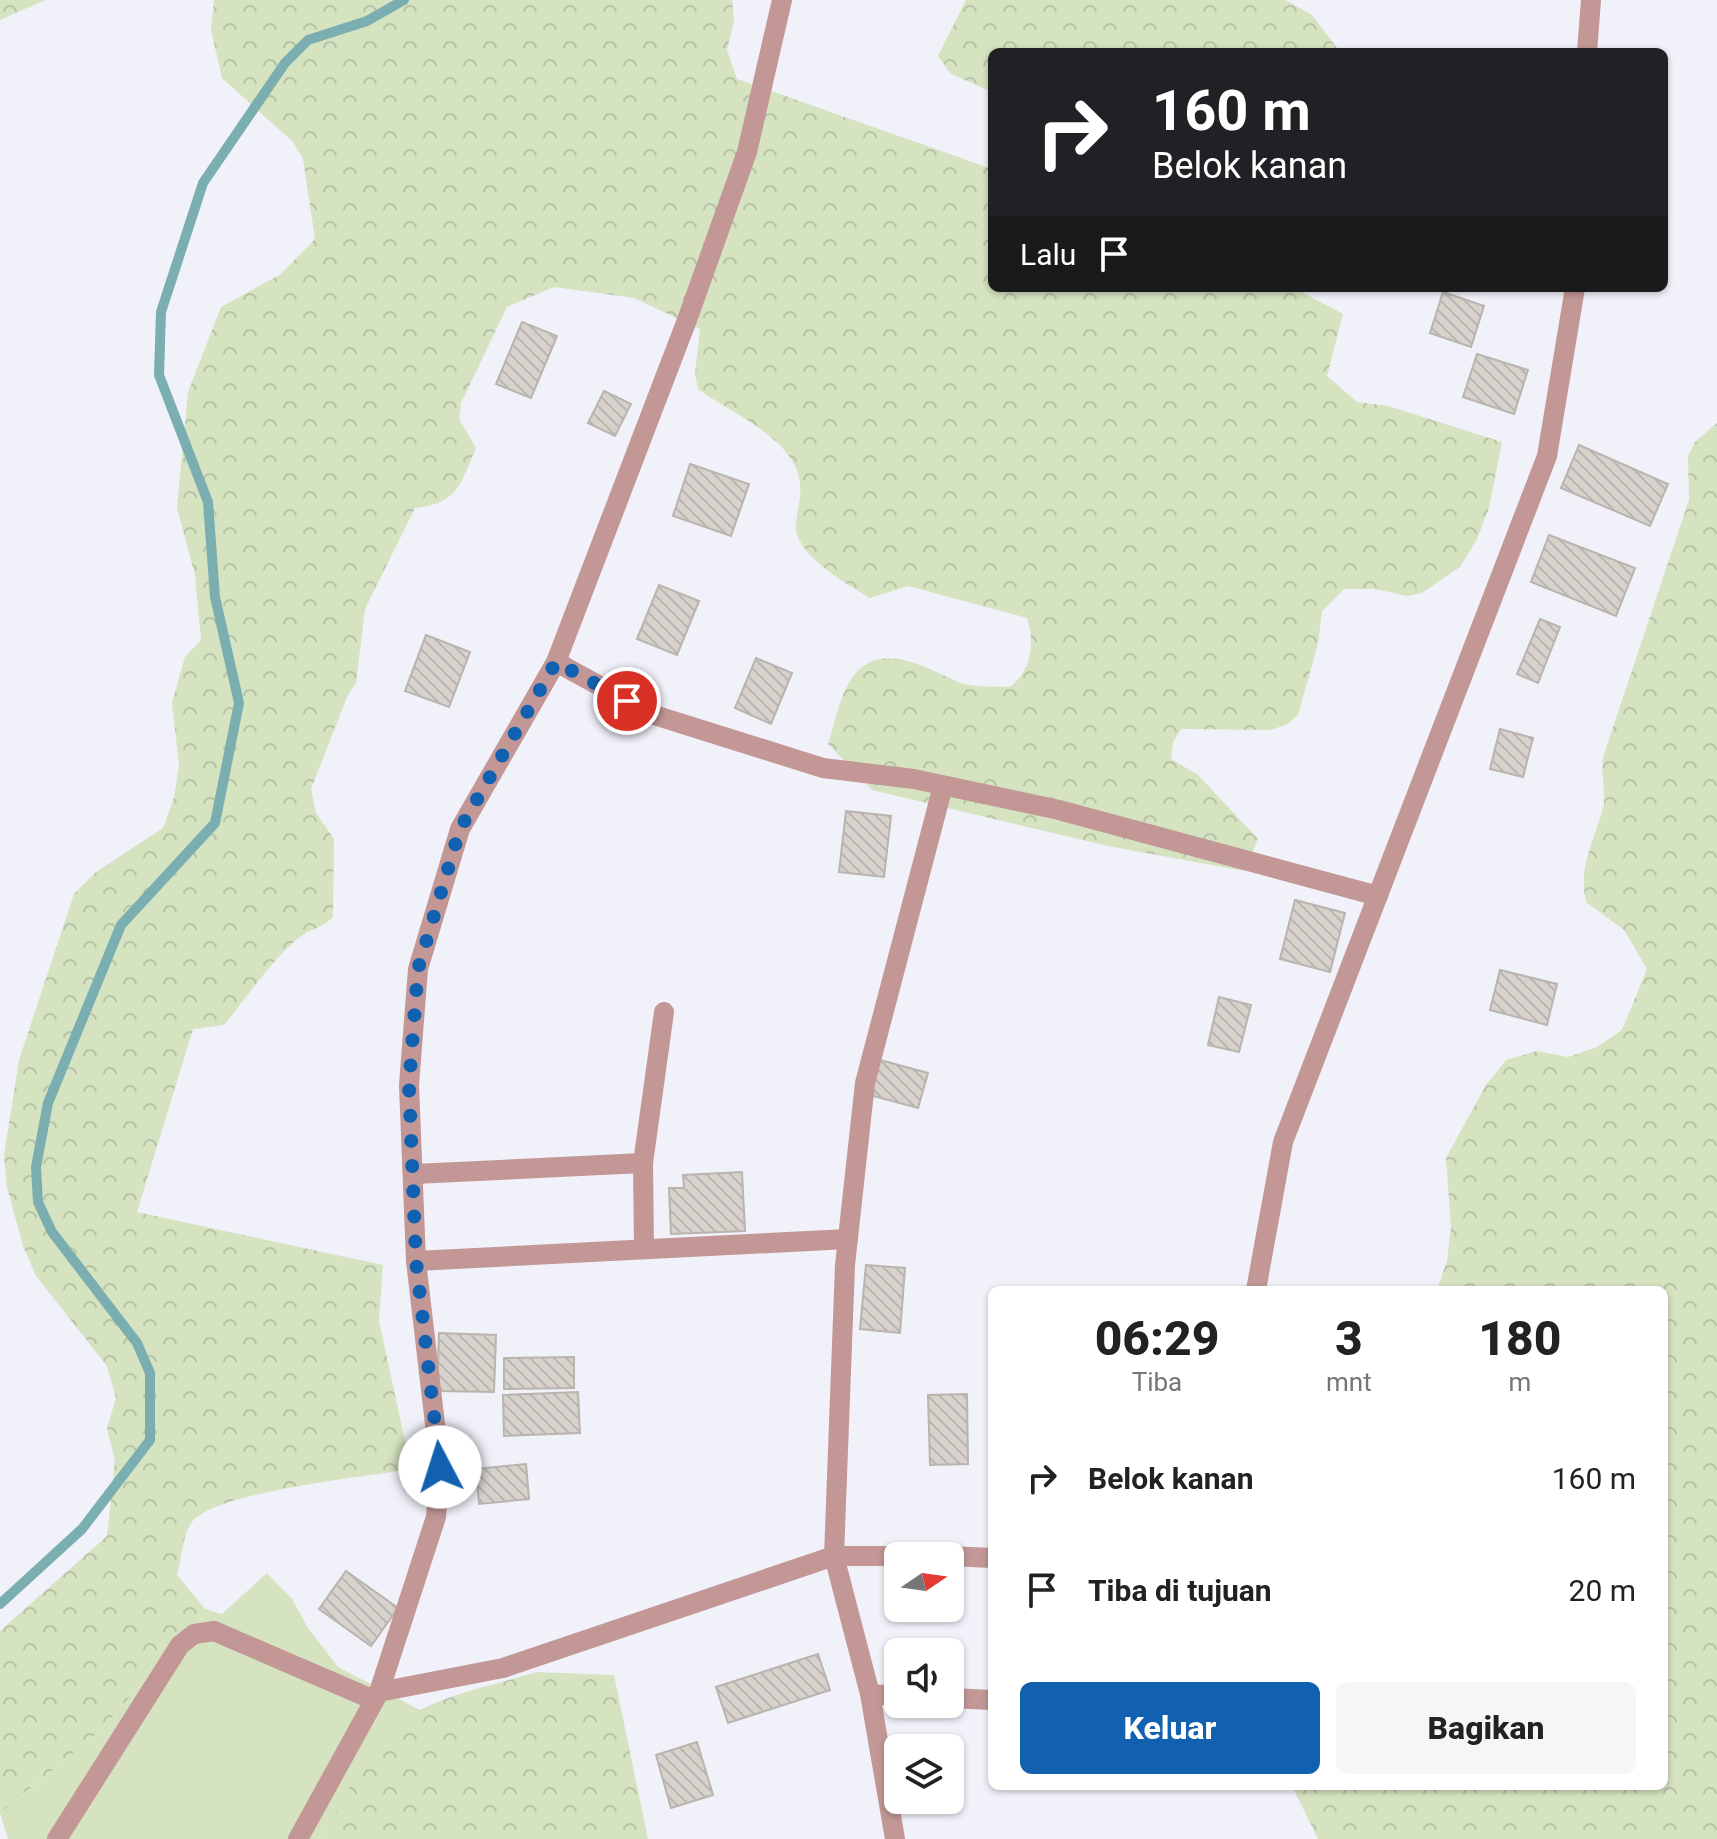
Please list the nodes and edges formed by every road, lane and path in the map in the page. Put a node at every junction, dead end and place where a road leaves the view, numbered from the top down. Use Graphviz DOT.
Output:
graph roads {
  1 [pos="782,0"];
  2 [pos="1591,0"];
  3 [pos="1587,48"];
  4 [pos="1574,292"];
  5 [pos="556,662"];
  6 [pos="943,786"];
  7 [pos="1378,896"];
  8 [pos="664,1012"];
  9 [pos="643,1163"];
  10 [pos="414,1174"];
  11 [pos="848,1239"];
  12 [pos="644,1249"];
  13 [pos="416,1261"];
  14 [pos="1257,1286"];
  15 [pos="834,1556"];
  16 [pos="884,1556"];
  17 [pos="964,1557"];
  18 [pos="988,1558"];
  19 [pos="870,1694"];
  20 [pos="884,1695"];
  21 [pos="377,1696"];
  22 [pos="964,1699"];
  23 [pos="988,1700"];
  24 [pos="57,1839"];
  25 [pos="298,1839"];
  26 [pos="895,1839"];
  1 -- 5 [label="street"];
  2 -- 3 [label="street"];
  4 -- 7 [label="street"];
  5 -- 6 [label="street"];
  5 -- 10 [label="street"];
  6 -- 7 [label="street"];
  6 -- 11 [label="street"];
  7 -- 14 [label="street"];
  8 -- 9 [label="street"];
  9 -- 10 [label="street"];
  9 -- 12 [label="street"];
  10 -- 13 [label="street"];
  11 -- 12 [label="street"];
  11 -- 15 [label="street"];
  12 -- 13 [label="street"];
  13 -- 21 [label="street"];
  15 -- 16 [label="street"];
  15 -- 19 [label="street"];
  15 -- 21 [label="street"];
  17 -- 18 [label="street"];
  19 -- 20 [label="street"];
  19 -- 26 [label="street"];
  21 -- 24 [label="street"];
  21 -- 25 [label="street"];
  22 -- 23 [label="street"];
}
